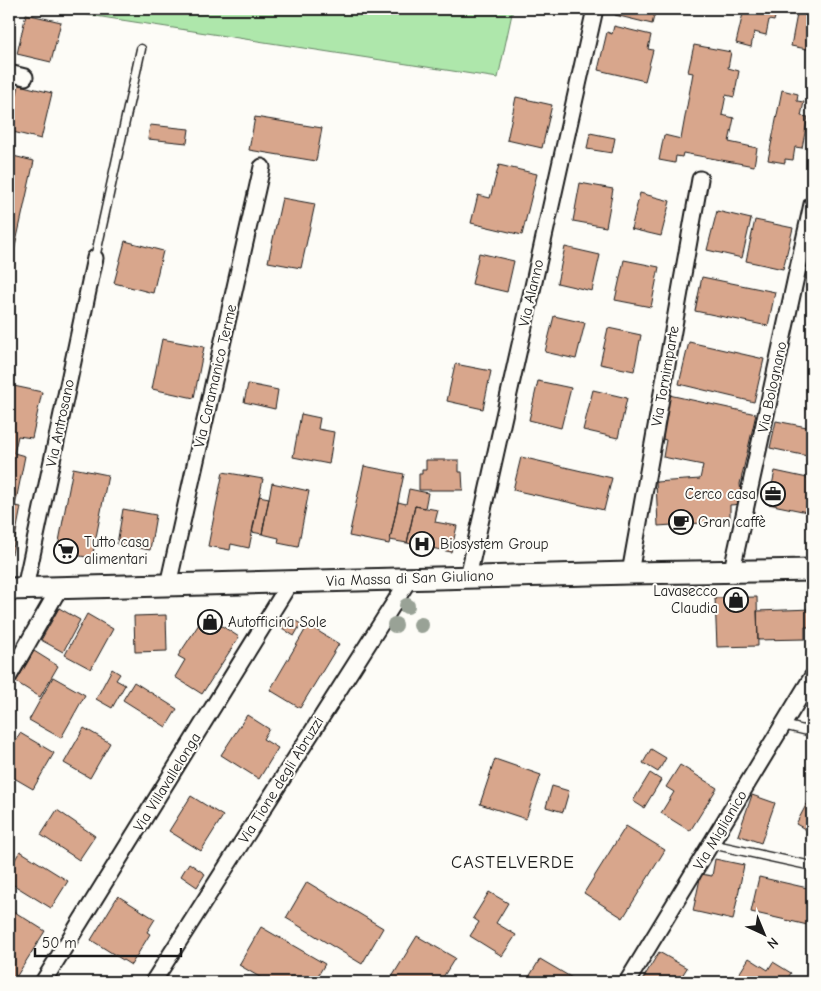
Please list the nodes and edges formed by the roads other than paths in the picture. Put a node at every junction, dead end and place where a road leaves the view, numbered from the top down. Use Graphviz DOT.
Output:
graph roads {
  1 [pos="595,9"];
  2 [pos="141,49"];
  3 [pos="9,73"];
  4 [pos="25,77"];
  5 [pos="262,166"];
  6 [pos="700,179"];
  7 [pos="812,204"];
  8 [pos="95,258"];
  9 [pos="732,570"];
  10 [pos="812,570"];
  11 [pos="630,572"];
  12 [pos="468,576"];
  13 [pos="410,578"];
  14 [pos="291,581"];
  15 [pos="168,585"];
  16 [pos="17,588"];
  17 [pos="60,588"];
  18 [pos="9,676"];
  19 [pos="812,677"];
  20 [pos="783,725"];
  21 [pos="812,732"];
  22 [pos="711,844"];
  23 [pos="812,866"];
  24 [pos="42,982"];
  25 [pos="153,982"];
  26 [pos="627,982"];
  1 -- 12 [label="street, Via Alanno"];
  2 -- 8 [label="lane"];
  3 -- 4 [label="street"];
  5 -- 15 [label="street, Via Caramanico Terme"];
  6 -- 11 [label="street, Via Tornimparte"];
  7 -- 9 [label="street, Via Bolognano"];
  8 -- 16 [label="street, Via Antrosano"];
  9 -- 10 [label="street, Via Massa di San Giuliano"];
  9 -- 11 [label="street, Via Massa di San Giuliano"];
  11 -- 12 [label="street, Via Massa di San Giuliano"];
  12 -- 13 [label="street, Via Massa di San Giuliano"];
  13 -- 14 [label="street, Via Massa di San Giuliano"];
  13 -- 25 [label="street, Via Tione degli Abruzzi"];
  14 -- 15 [label="street, Via Massa di San Giuliano"];
  14 -- 24 [label="street, Via Villavallelonga"];
  15 -- 17 [label="street, Via Massa di San Giuliano"];
  16 -- 17 [label="street, Via Massa di San Giuliano"];
  17 -- 18 [label="street"];
  19 -- 20 [label="street, Via Miglianico"];
  20 -- 21 [label="lane"];
  20 -- 22 [label="street, Via Miglianico"];
  22 -- 23 [label="lane"];
  22 -- 26 [label="street, Via Miglianico"];
}
